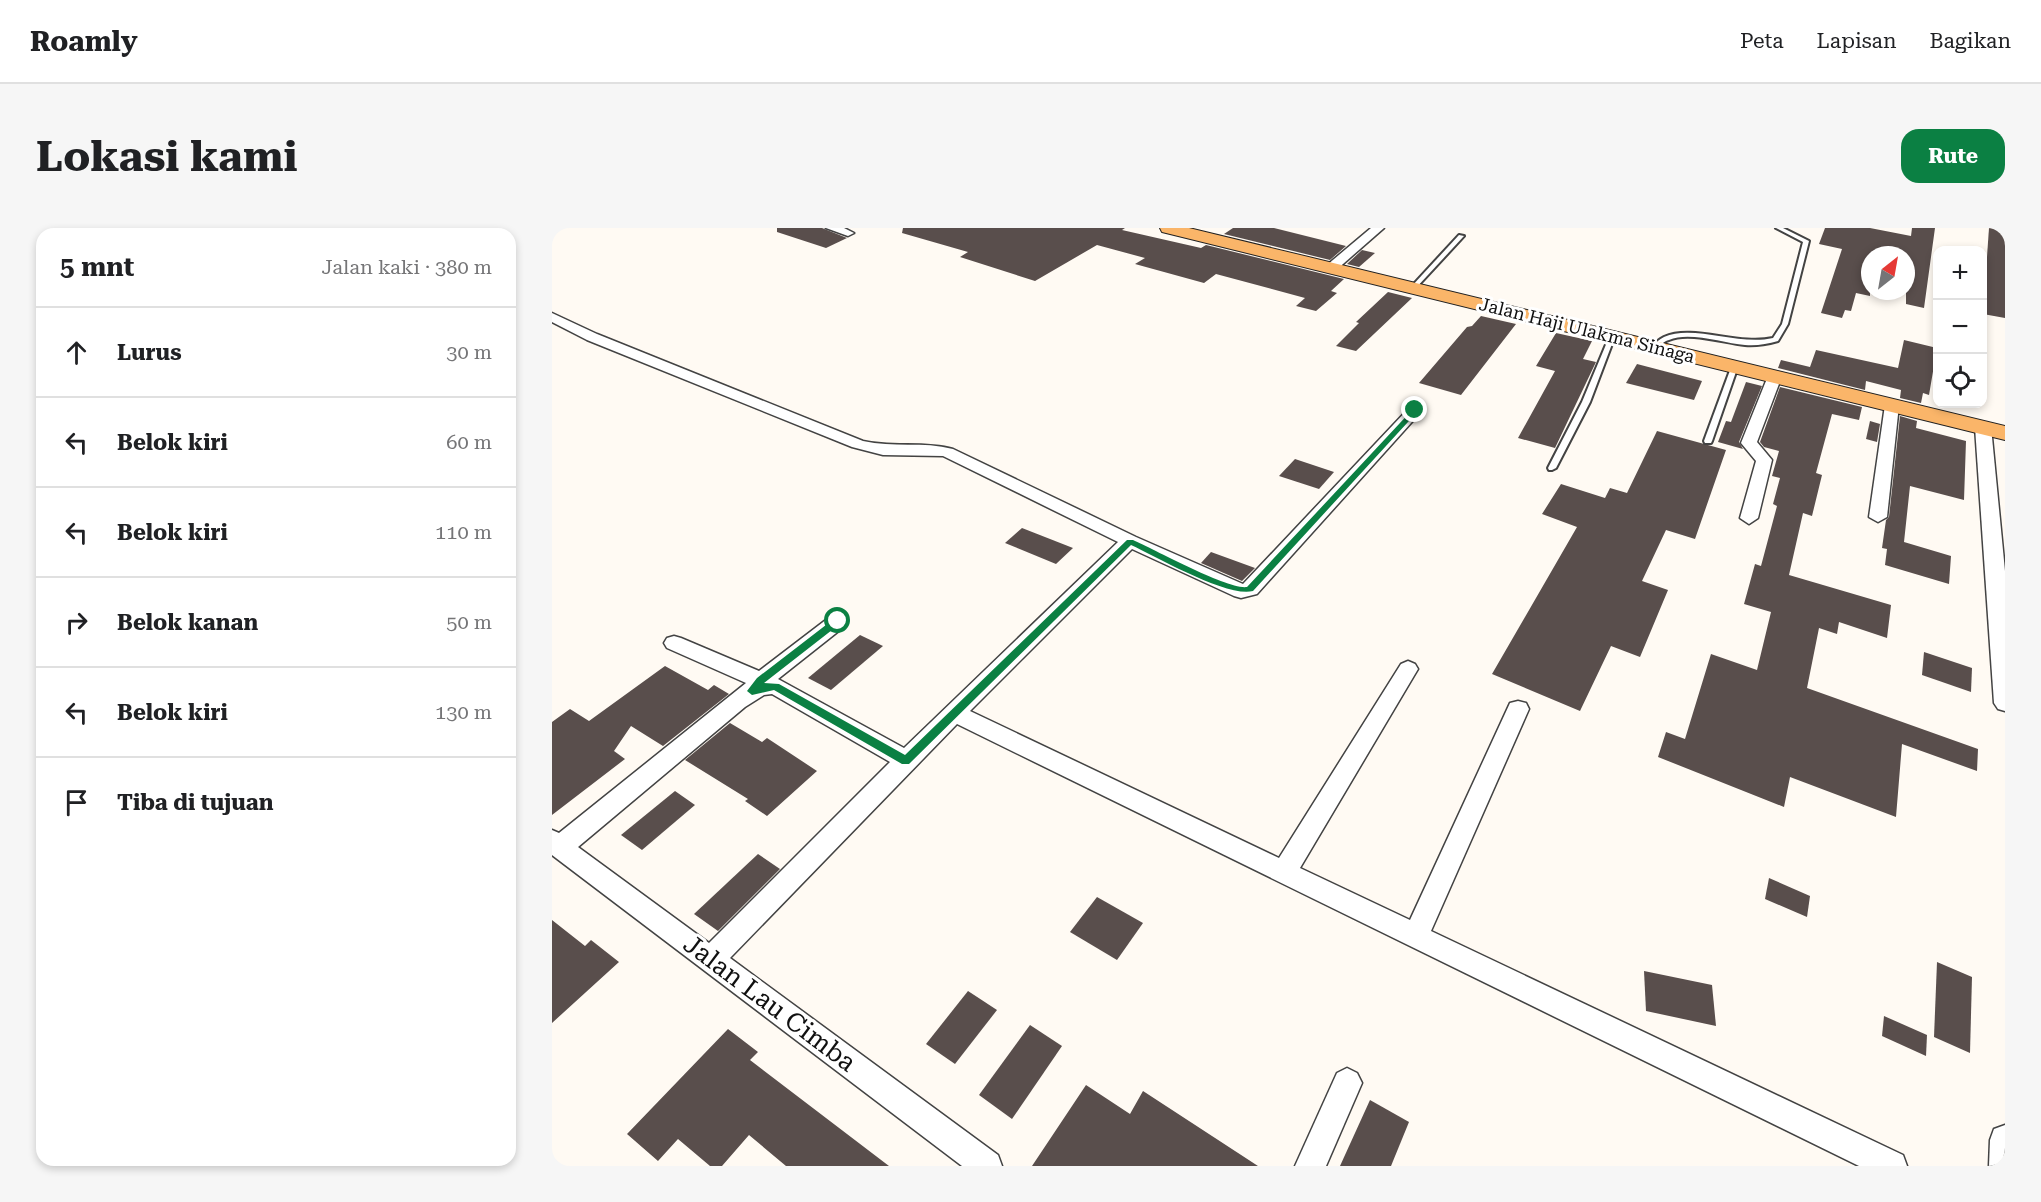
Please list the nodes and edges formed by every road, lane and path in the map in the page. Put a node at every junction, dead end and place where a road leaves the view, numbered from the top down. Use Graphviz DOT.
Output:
graph roads {
  1 [pos="832,228"];
  2 [pos="1168,228"];
  3 [pos="1378,228"];
  4 [pos="1779,228"];
  5 [pos="848,233"];
  6 [pos="1461,236"];
  7 [pos="1331,268"];
  8 [pos="1413,288"];
  9 [pos="552,317"];
  10 [pos="1612,336"];
  11 [pos="1655,347"];
  12 [pos="1734,366"];
  13 [pos="1775,376"];
  14 [pos="1892,405"];
  15 [pos="1415,410"];
  16 [pos="1983,428"];
  17 [pos="2005,433"];
  18 [pos="1708,441"];
  19 [pos="1552,468"];
  20 [pos="1878,517"];
  21 [pos="1749,518"];
  22 [pos="1130,542"];
  23 [pos="838,621"];
  24 [pos="675,643"];
  25 [pos="1408,669"];
  26 [pos="756,686"];
  27 [pos="2005,703"];
  28 [pos="1518,709"];
  29 [pos="954,713"];
  30 [pos="906,760"];
  31 [pos="556,844"];
  32 [pos="1285,871"];
  33 [pos="1417,934"];
  34 [pos="712,958"];
  35 [pos="1347,1083"];
  36 [pos="2005,1140"];
  37 [pos="987,1166"];
  38 [pos="1310,1166"];
  39 [pos="1892,1166"];
  40 [pos="2004,1166"];
  1 -- 5 [label="street"];
  2 -- 7 [label="main road, Jalan Haji Ulakma Sinaga"];
  3 -- 7 [label="street"];
  4 -- 11 [label="lane"];
  6 -- 8 [label="lane"];
  7 -- 8 [label="main road, Jalan Haji Ulakma Sinaga"];
  8 -- 10 [label="main road, Jalan Haji Ulakma Sinaga"];
  9 -- 22 [label="street"];
  10 -- 11 [label="main road, Jalan Haji Ulakma Sinaga"];
  10 -- 19 [label="lane"];
  11 -- 12 [label="main road, Jalan Haji Ulakma Sinaga"];
  12 -- 13 [label="main road, Jalan Haji Ulakma Sinaga"];
  12 -- 18 [label="lane"];
  13 -- 14 [label="main road, Jalan Haji Ulakma Sinaga"];
  13 -- 21 [label="street"];
  14 -- 16 [label="main road, Jalan Haji Ulakma Sinaga"];
  14 -- 20 [label="street"];
  15 -- 22 [label="street"];
  16 -- 17 [label="main road, Jalan Haji Ulakma Sinaga"];
  16 -- 27 [label="street"];
  22 -- 29 [label="street"];
  23 -- 26 [label="street"];
  24 -- 26 [label="street"];
  25 -- 32 [label="street"];
  26 -- 30 [label="street"];
  26 -- 31 [label="street"];
  28 -- 33 [label="street"];
  29 -- 30 [label="street"];
  29 -- 32 [label="street"];
  30 -- 34 [label="street"];
  31 -- 34 [label="street, Jalan Lau Cimba"];
  32 -- 33 [label="street"];
  33 -- 39 [label="street"];
  34 -- 37 [label="street, Jalan Lau Cimba"];
  35 -- 38 [label="street"];
  36 -- 40 [label="street"];
}
